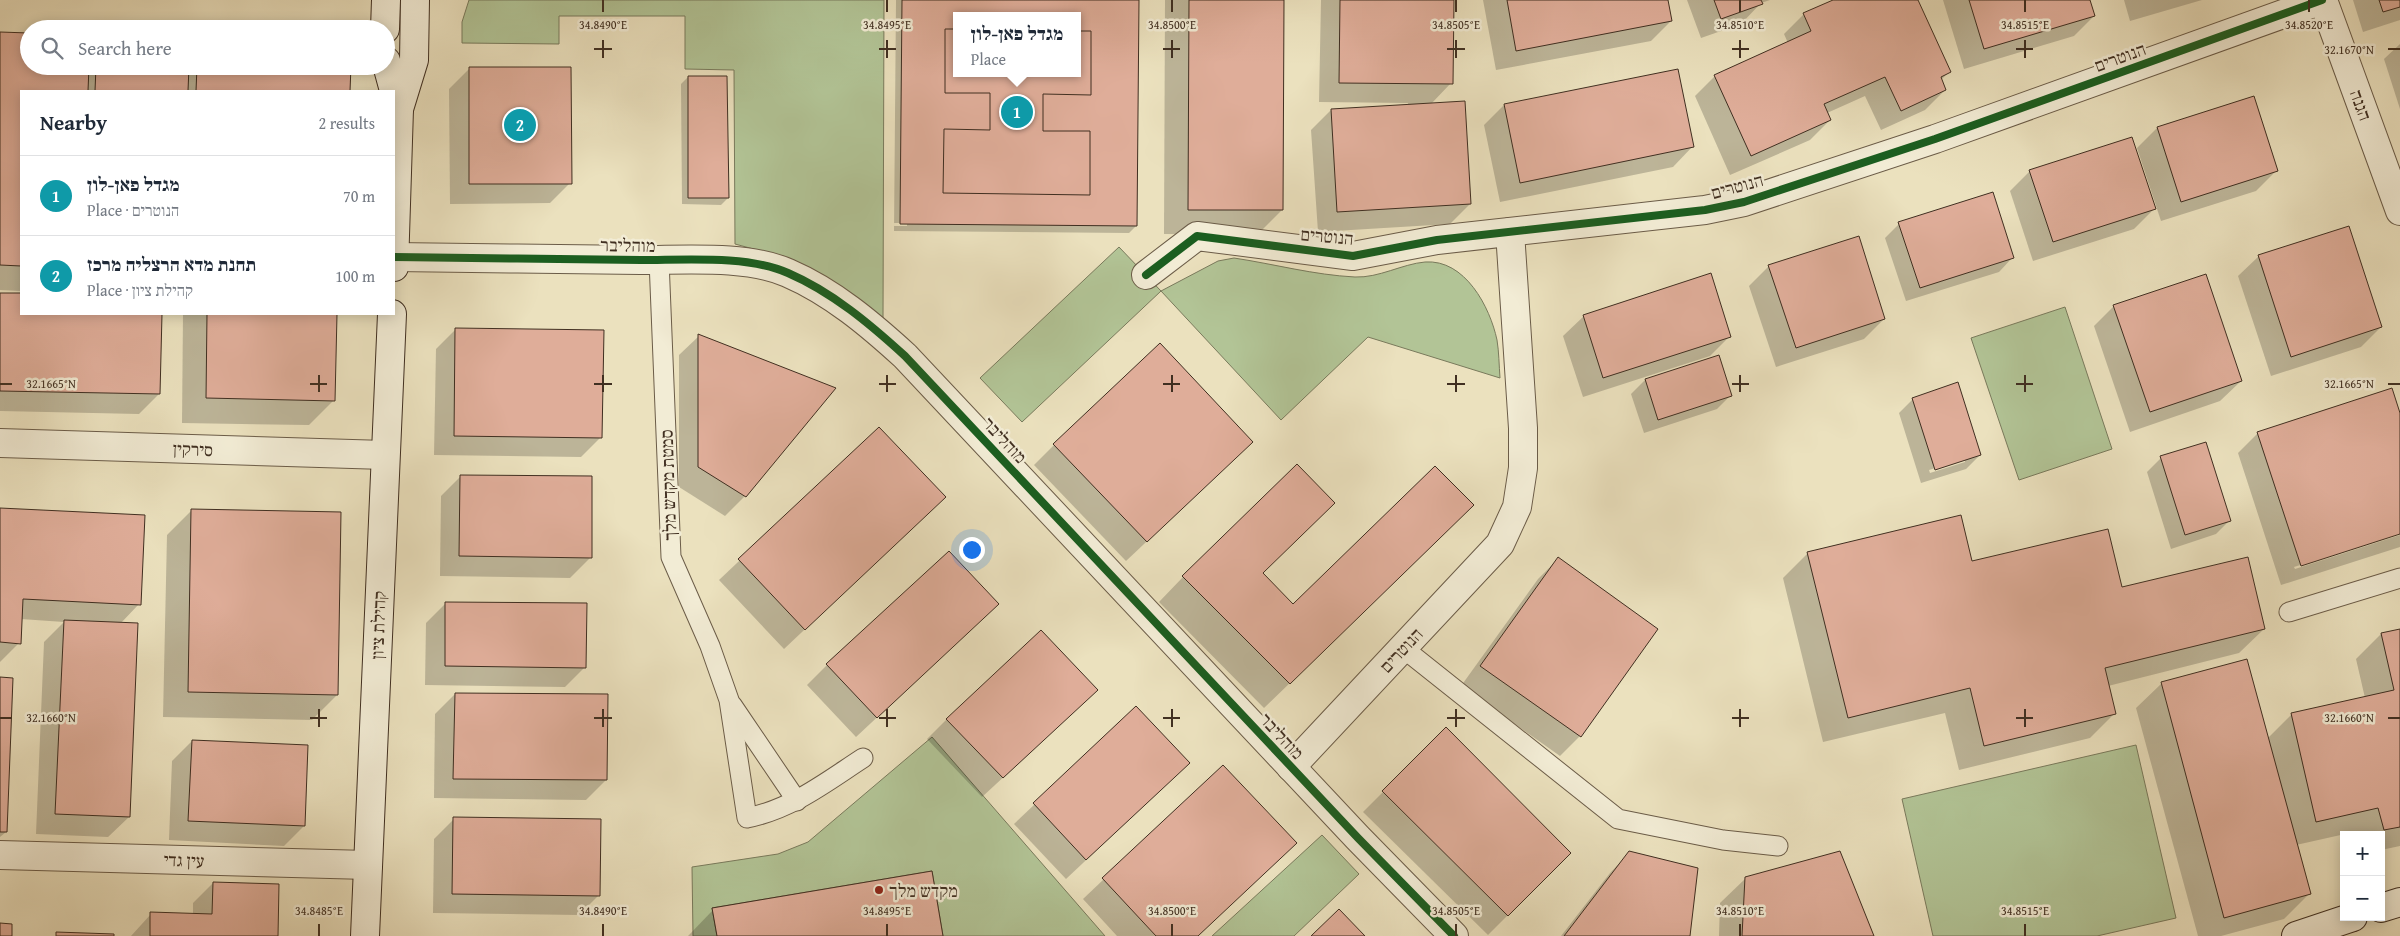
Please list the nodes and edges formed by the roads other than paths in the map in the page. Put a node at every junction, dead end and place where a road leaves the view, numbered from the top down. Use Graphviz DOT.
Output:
graph roads {
  1 [pos="386,0"];
  2 [pos="415,0"];
  3 [pos="2322,0"];
  4 [pos="385,20"];
  5 [pos="390,75"];
  6 [pos="394,90"];
  7 [pos="395,94"];
  8 [pos="399,109"];
  9 [pos="2400,211"];
  10 [pos="395,227"];
  11 [pos="1510,232"];
  12 [pos="395,256"];
  13 [pos="659,260"];
  14 [pos="1146,275"];
  15 [pos="392,315"];
  16 [pos="0,443"];
  17 [pos="385,455"];
  18 [pos="2400,578"];
  19 [pos="2289,612"];
  20 [pos="1402,648"];
  21 [pos="729,700"];
  22 [pos="863,758"];
  23 [pos="1290,767"];
  24 [pos="797,801"];
  25 [pos="1778,846"];
  26 [pos="0,855"];
  27 [pos="368,865"];
  28 [pos="2400,902"];
  29 [pos="2385,907"];
  30 [pos="2341,921"];
  31 [pos="365,936"];
  32 [pos="1454,936"];
  33 [pos="2296,936"];
  1 -- 4 [label="street"];
  2 -- 8 [label="street"];
  3 -- 9 [label="street, הגנה"];
  3 -- 11 [label="street, הנוטרים"];
  5 -- 6 [label="street"];
  7 -- 8 [label="street"];
  8 -- 10 [label="street"];
  11 -- 14 [label="street, הנוטרים"];
  11 -- 20 [label="street, הנוטרים"];
  12 -- 13 [label="street, מוהליבר"];
  13 -- 21 [label="lane, סמטת מקדש מלך"];
  13 -- 23 [label="street, מוהליבר"];
  15 -- 17 [label="street, קהילת ציון"];
  16 -- 17 [label="street, סירקין"];
  17 -- 27 [label="street, קהילת ציון"];
  18 -- 19 [label="lane"];
  20 -- 23 [label="street, הנוטרים"];
  20 -- 25 [label="lane"];
  21 -- 24 [label="lane, סמטת מקדש מלך"];
  21 -- 24 [label="lane, סמטת מקדש מלך"];
  22 -- 24 [label="lane, סמטת מקדש מלך"];
  23 -- 32 [label="street, מוהליבר"];
  26 -- 27 [label="street, עין גדי"];
  27 -- 31 [label="street, קהילת ציון"];
  28 -- 29 [label="street"];
  30 -- 33 [label="street"];
}
